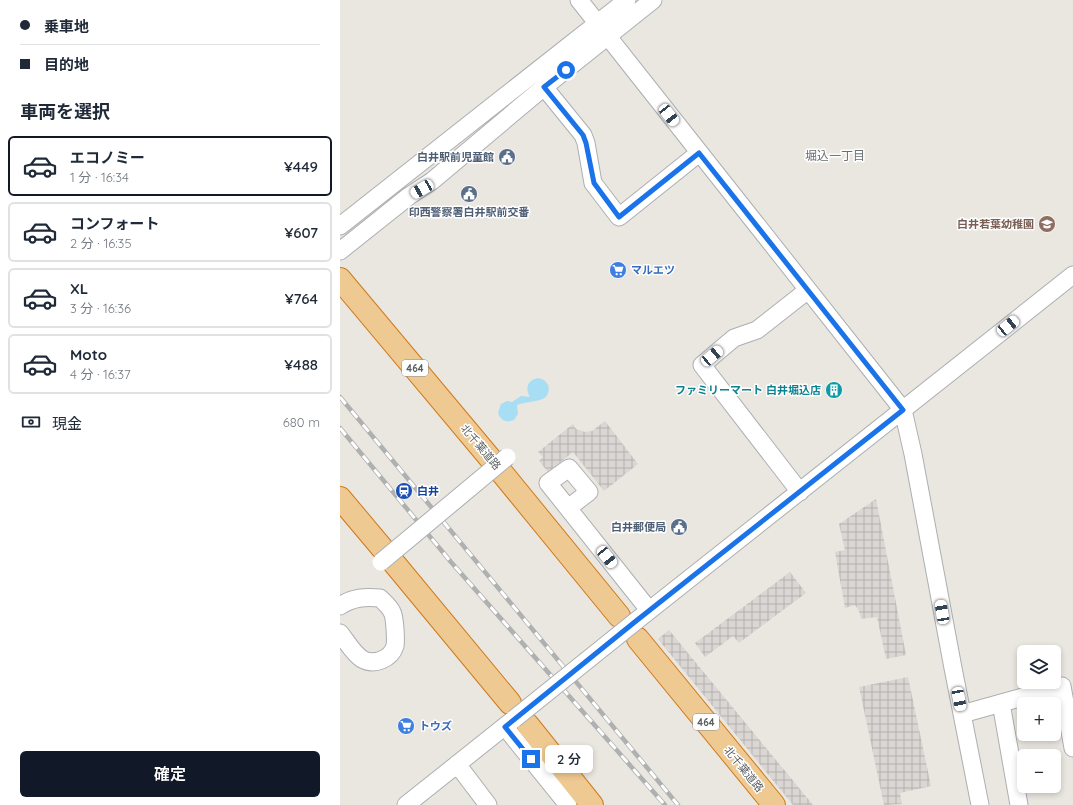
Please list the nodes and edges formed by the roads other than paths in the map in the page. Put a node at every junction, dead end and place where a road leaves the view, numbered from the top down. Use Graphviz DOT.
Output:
graph roads {
  1 [pos="579,0"];
  2 [pos="627,0"];
  3 [pos="653,0"];
  4 [pos="602,30"];
  5 [pos="544,87"];
  6 [pos="699,153"];
  7 [pos="340,226"];
  8 [pos="340,251"];
  9 [pos="1073,275"];
  10 [pos="340,279"];
  11 [pos="808,290"];
  12 [pos="903,410"];
  13 [pos="507,457"];
  14 [pos="800,492"];
  15 [pos="340,498"];
  16 [pos="568,508"];
  17 [pos="386,558"];
  18 [pos="340,606"];
  19 [pos="649,610"];
  20 [pos="631,625"];
  21 [pos="340,633"];
  22 [pos="1001,703"];
  23 [pos="962,714"];
  24 [pos="514,718"];
  25 [pos="1073,748"];
  26 [pos="457,764"];
  27 [pos="482,803"];
  28 [pos="406,805"];
  29 [pos="568,805"];
  30 [pos="592,805"];
  31 [pos="774,805"];
  32 [pos="980,805"];
  33 [pos="1019,805"];
  1 -- 4 [label="street"];
  2 -- 4 [label="street"];
  3 -- 4 [label="street"];
  4 -- 5 [label="street"];
  4 -- 6 [label="street"];
  4 -- 7 [label="street"];
  5 -- 6 [label="street"];
  5 -- 8 [label="street"];
  6 -- 11 [label="street"];
  9 -- 12 [label="street"];
  10 -- 20 [label="highway, 北千葉道路 / 464"];
  11 -- 12 [label="street"];
  11 -- 14 [label="street"];
  12 -- 14 [label="street"];
  12 -- 23 [label="street"];
  13 -- 17 [label="street, bridge"];
  14 -- 19 [label="street"];
  15 -- 17 [label="highway"];
  16 -- 19 [label="street"];
  17 -- 24 [label="highway"];
  18 -- 21 [label="street"];
  19 -- 20 [label="street"];
  20 -- 24 [label="street, bridge"];
  20 -- 31 [label="highway, 北千葉道路 / 464"];
  22 -- 23 [label="street"];
  22 -- 25 [label="street"];
  22 -- 33 [label="street"];
  23 -- 32 [label="street"];
  24 -- 26 [label="street"];
  24 -- 29 [label="street"];
  24 -- 30 [label="highway"];
  26 -- 27 [label="street"];
  26 -- 28 [label="street"];
}
